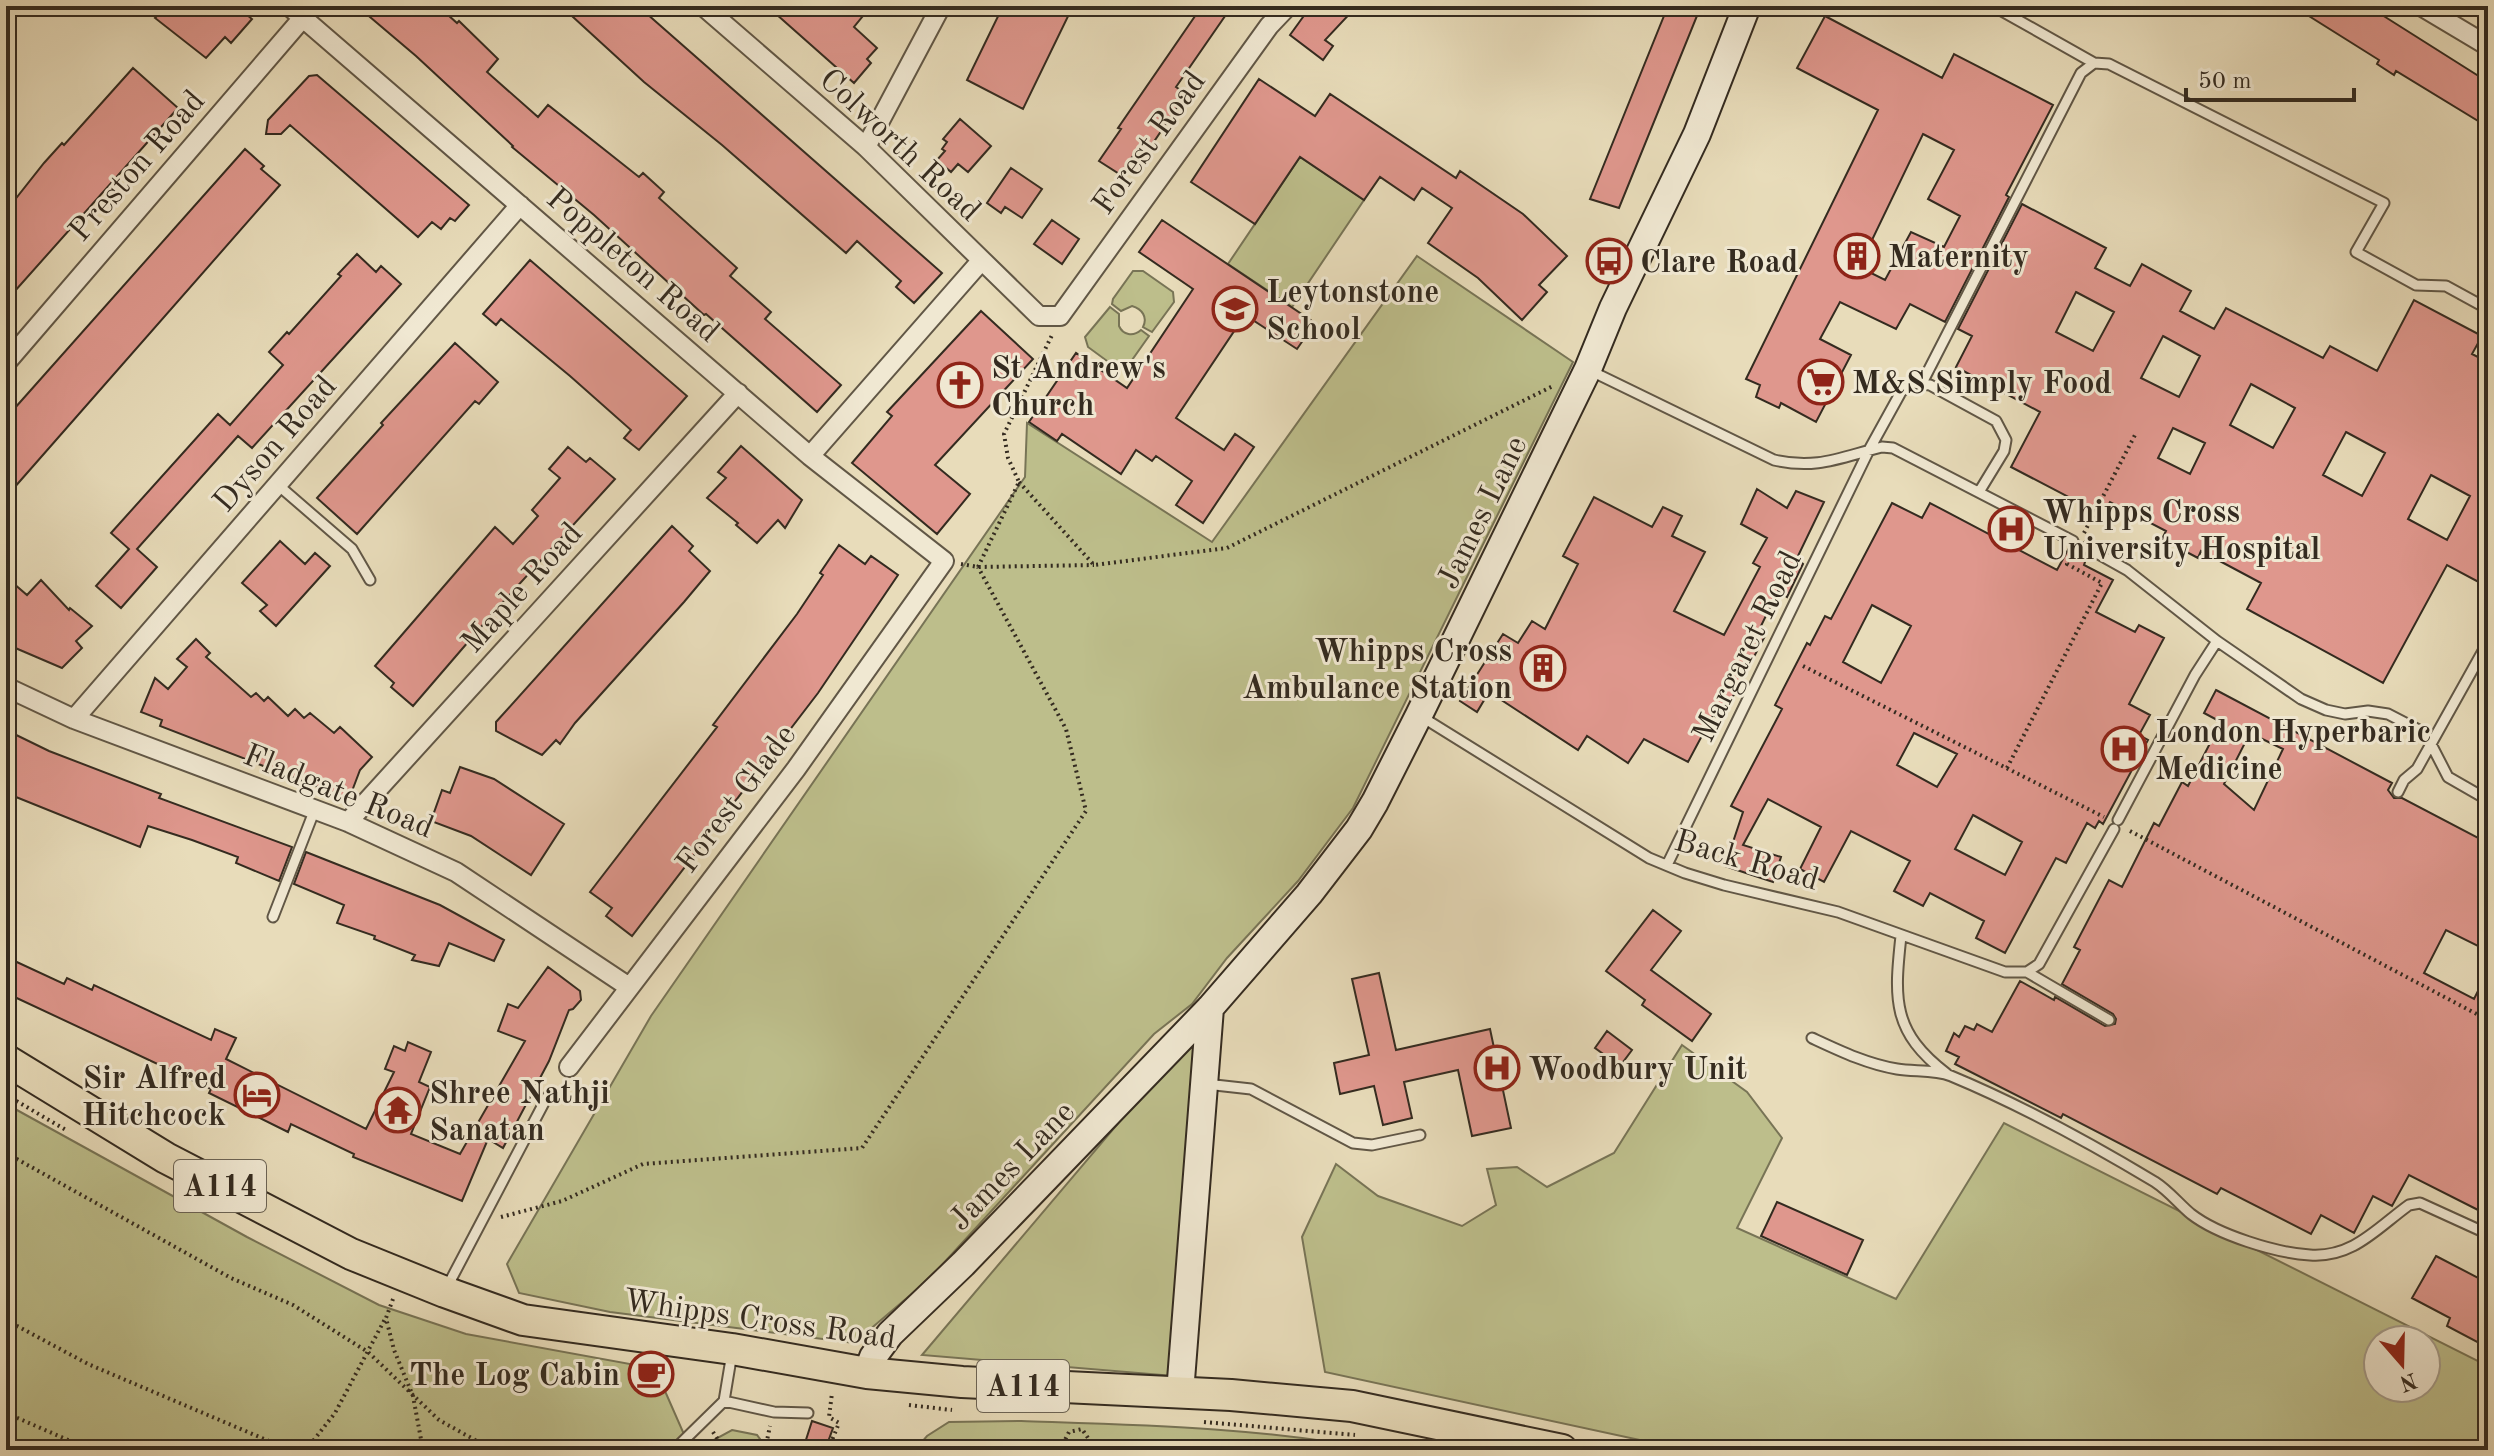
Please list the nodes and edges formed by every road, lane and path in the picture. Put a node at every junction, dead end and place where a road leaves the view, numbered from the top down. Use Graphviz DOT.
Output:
graph roads {
  1 [pos="703,6"];
  2 [pos="941,6"];
  3 [pos="1288,6"];
  4 [pos="1747,6"];
  5 [pos="1993,6"];
  6 [pos="2421,6"];
  7 [pos="301,10"];
  8 [pos="2488,46"];
  9 [pos="2094,63"];
  10 [pos="866,147"];
  11 [pos="520,205"];
  12 [pos="981,261"];
  13 [pos="2488,309"];
  14 [pos="1060,316"];
  15 [pos="6,363"];
  16 [pos="1588,369"];
  17 [pos="1922,383"];
  18 [pos="738,393"];
  19 [pos="2135,435"];
  20 [pos="1869,450"];
  21 [pos="810,456"];
  22 [pos="1019,482"];
  23 [pos="278,485"];
  24 [pos="1979,492"];
  25 [pos="2078,544"];
  26 [pos="944,561"];
  27 [pos="1094,565"];
  28 [pos="978,567"];
  29 [pos="370,580"];
  30 [pos="2217,641"];
  31 [pos="2488,642"];
  32 [pos="1803,666"];
  33 [pos="6,687"];
  34 [pos="1419,715"];
  35 [pos="74,719"];
  36 [pos="2431,744"];
  37 [pos="2007,768"];
  38 [pos="2398,792"];
  39 [pos="2488,800"];
  40 [pos="315,809"];
  41 [pos="348,822"];
  42 [pos="2116,824"];
  43 [pos="2127,829"];
  44 [pos="1667,865"];
  45 [pos="273,917"];
  46 [pos="1901,936"];
  47 [pos="2027,972"];
  48 [pos="629,987"];
  49 [pos="1210,1008"];
  50 [pos="2109,1020"];
  51 [pos="2488,1020"];
  52 [pos="1812,1038"];
  53 [pos="6,1060"];
  54 [pos="569,1067"];
  55 [pos="1947,1074"];
  56 [pos="1203,1083"];
  57 [pos="547,1097"];
  58 [pos="1420,1135"];
  59 [pos="6,1153"];
  60 [pos="480,1223"];
  61 [pos="2488,1234"];
  62 [pos="445,1292"];
  63 [pos="392,1301"];
  64 [pos="386,1318"];
  65 [pos="6,1320"];
  66 [pos="732,1349"];
  67 [pos="368,1352"];
  68 [pos="867,1373"];
  69 [pos="833,1391"];
  70 [pos="1180,1393"];
  71 [pos="413,1396"];
  72 [pos="724,1401"];
  73 [pos="899,1404"];
  74 [pos="953,1410"];
  75 [pos="774,1412"];
  76 [pos="6,1413"];
  77 [pos="808,1413"];
  78 [pos="1194,1421"];
  79 [pos="1358,1436"];
  80 [pos="91,1450"];
  81 [pos="290,1450"];
  82 [pos="306,1450"];
  83 [pos="423,1450"];
  84 [pos="493,1450"];
  85 [pos="674,1450"];
  86 [pos="765,1450"];
  87 [pos="828,1450"];
  88 [pos="1060,1450"];
  89 [pos="1096,1450"];
  90 [pos="1562,1450"];
  1 -- 10 [label="street, Colworth Road"];
  2 -- 10 [label="street"];
  3 -- 14 [label="street, Forest Road"];
  4 -- 16 [label="street, James Lane"];
  5 -- 9 [label="lane"];
  6 -- 8 [label="street"];
  7 -- 11 [label="street, Poppleton Road"];
  7 -- 15 [label="street, Preston Road"];
  9 -- 13 [label="lane"];
  9 -- 17 [label="lane"];
  10 -- 12 [label="street, Colworth Road"];
  11 -- 18 [label="street, Poppleton Road"];
  11 -- 23 [label="street, Dyson Road"];
  12 -- 14 [label="street, Colworth Road"];
  12 -- 21 [label="street"];
  14 -- 22 [label="path"];
  16 -- 20 [label="lane"];
  16 -- 27 [label="path"];
  16 -- 34 [label="street, James Lane"];
  17 -- 20 [label="lane, Margaret Road"];
  17 -- 24 [label="lane"];
  18 -- 21 [label="street, Poppleton Road"];
  18 -- 41 [label="street, Maple Road"];
  19 -- 25 [label="path"];
  20 -- 24 [label="lane"];
  20 -- 44 [label="lane, Margaret Road"];
  21 -- 26 [label="street, Poppleton Road"];
  22 -- 27 [label="path"];
  22 -- 28 [label="path"];
  23 -- 29 [label="lane"];
  23 -- 35 [label="street, Dyson Road"];
  24 -- 25 [label="lane"];
  25 -- 30 [label="lane"];
  25 -- 37 [label="path"];
  26 -- 48 [label="street, Forest Glade"];
  27 -- 28 [label="path"];
  28 -- 60 [label="path"];
  30 -- 36 [label="lane"];
  30 -- 42 [label="lane"];
  31 -- 36 [label="lane"];
  32 -- 37 [label="path"];
  33 -- 35 [label="street, Fladgate Road"];
  34 -- 44 [label="lane, Back Road"];
  34 -- 49 [label="street, James Lane"];
  35 -- 40 [label="street, Fladgate Road"];
  36 -- 38 [label="lane"];
  36 -- 39 [label="lane"];
  37 -- 42 [label="path"];
  40 -- 41 [label="street, Fladgate Road"];
  40 -- 45 [label="lane"];
  41 -- 48 [label="street, Fladgate Road"];
  42 -- 47 [label="lane"];
  43 -- 51 [label="path"];
  44 -- 46 [label="lane, Back Road"];
  46 -- 47 [label="lane, Back Road"];
  46 -- 55 [label="lane"];
  47 -- 50 [label="lane"];
  48 -- 54 [label="street, Forest Glade"];
  49 -- 56 [label="street"];
  49 -- 68 [label="street, James Lane"];
  52 -- 55 [label="lane"];
  53 -- 62 [label="main road, Whipps Cross Road / A114"];
  55 -- 61 [label="lane"];
  56 -- 58 [label="lane"];
  56 -- 70 [label="street"];
  57 -- 60 [label="lane"];
  59 -- 67 [label="path"];
  60 -- 62 [label="lane"];
  62 -- 66 [label="main road, Whipps Cross Road / A114"];
  63 -- 64 [label="path"];
  64 -- 67 [label="path"];
  64 -- 71 [label="path"];
  65 -- 81 [label="path"];
  66 -- 68 [label="main road, Whipps Cross Road / A114"];
  66 -- 72 [label="lane"];
  67 -- 71 [label="path"];
  67 -- 82 [label="path"];
  68 -- 70 [label="main road, Whipps Cross Road / A114"];
  69 -- 87 [label="path"];
  70 -- 90 [label="main road, Whipps Cross Road / A114"];
  71 -- 83 [label="path"];
  71 -- 84 [label="path"];
  72 -- 75 [label="lane"];
  72 -- 85 [label="lane"];
  73 -- 74 [label="path, Whipps Cross Road"];
  75 -- 77 [label="lane"];
  75 -- 86 [label="path"];
  76 -- 80 [label="path"];
  78 -- 79 [label="path"];
  88 -- 89 [label="path"];
}
